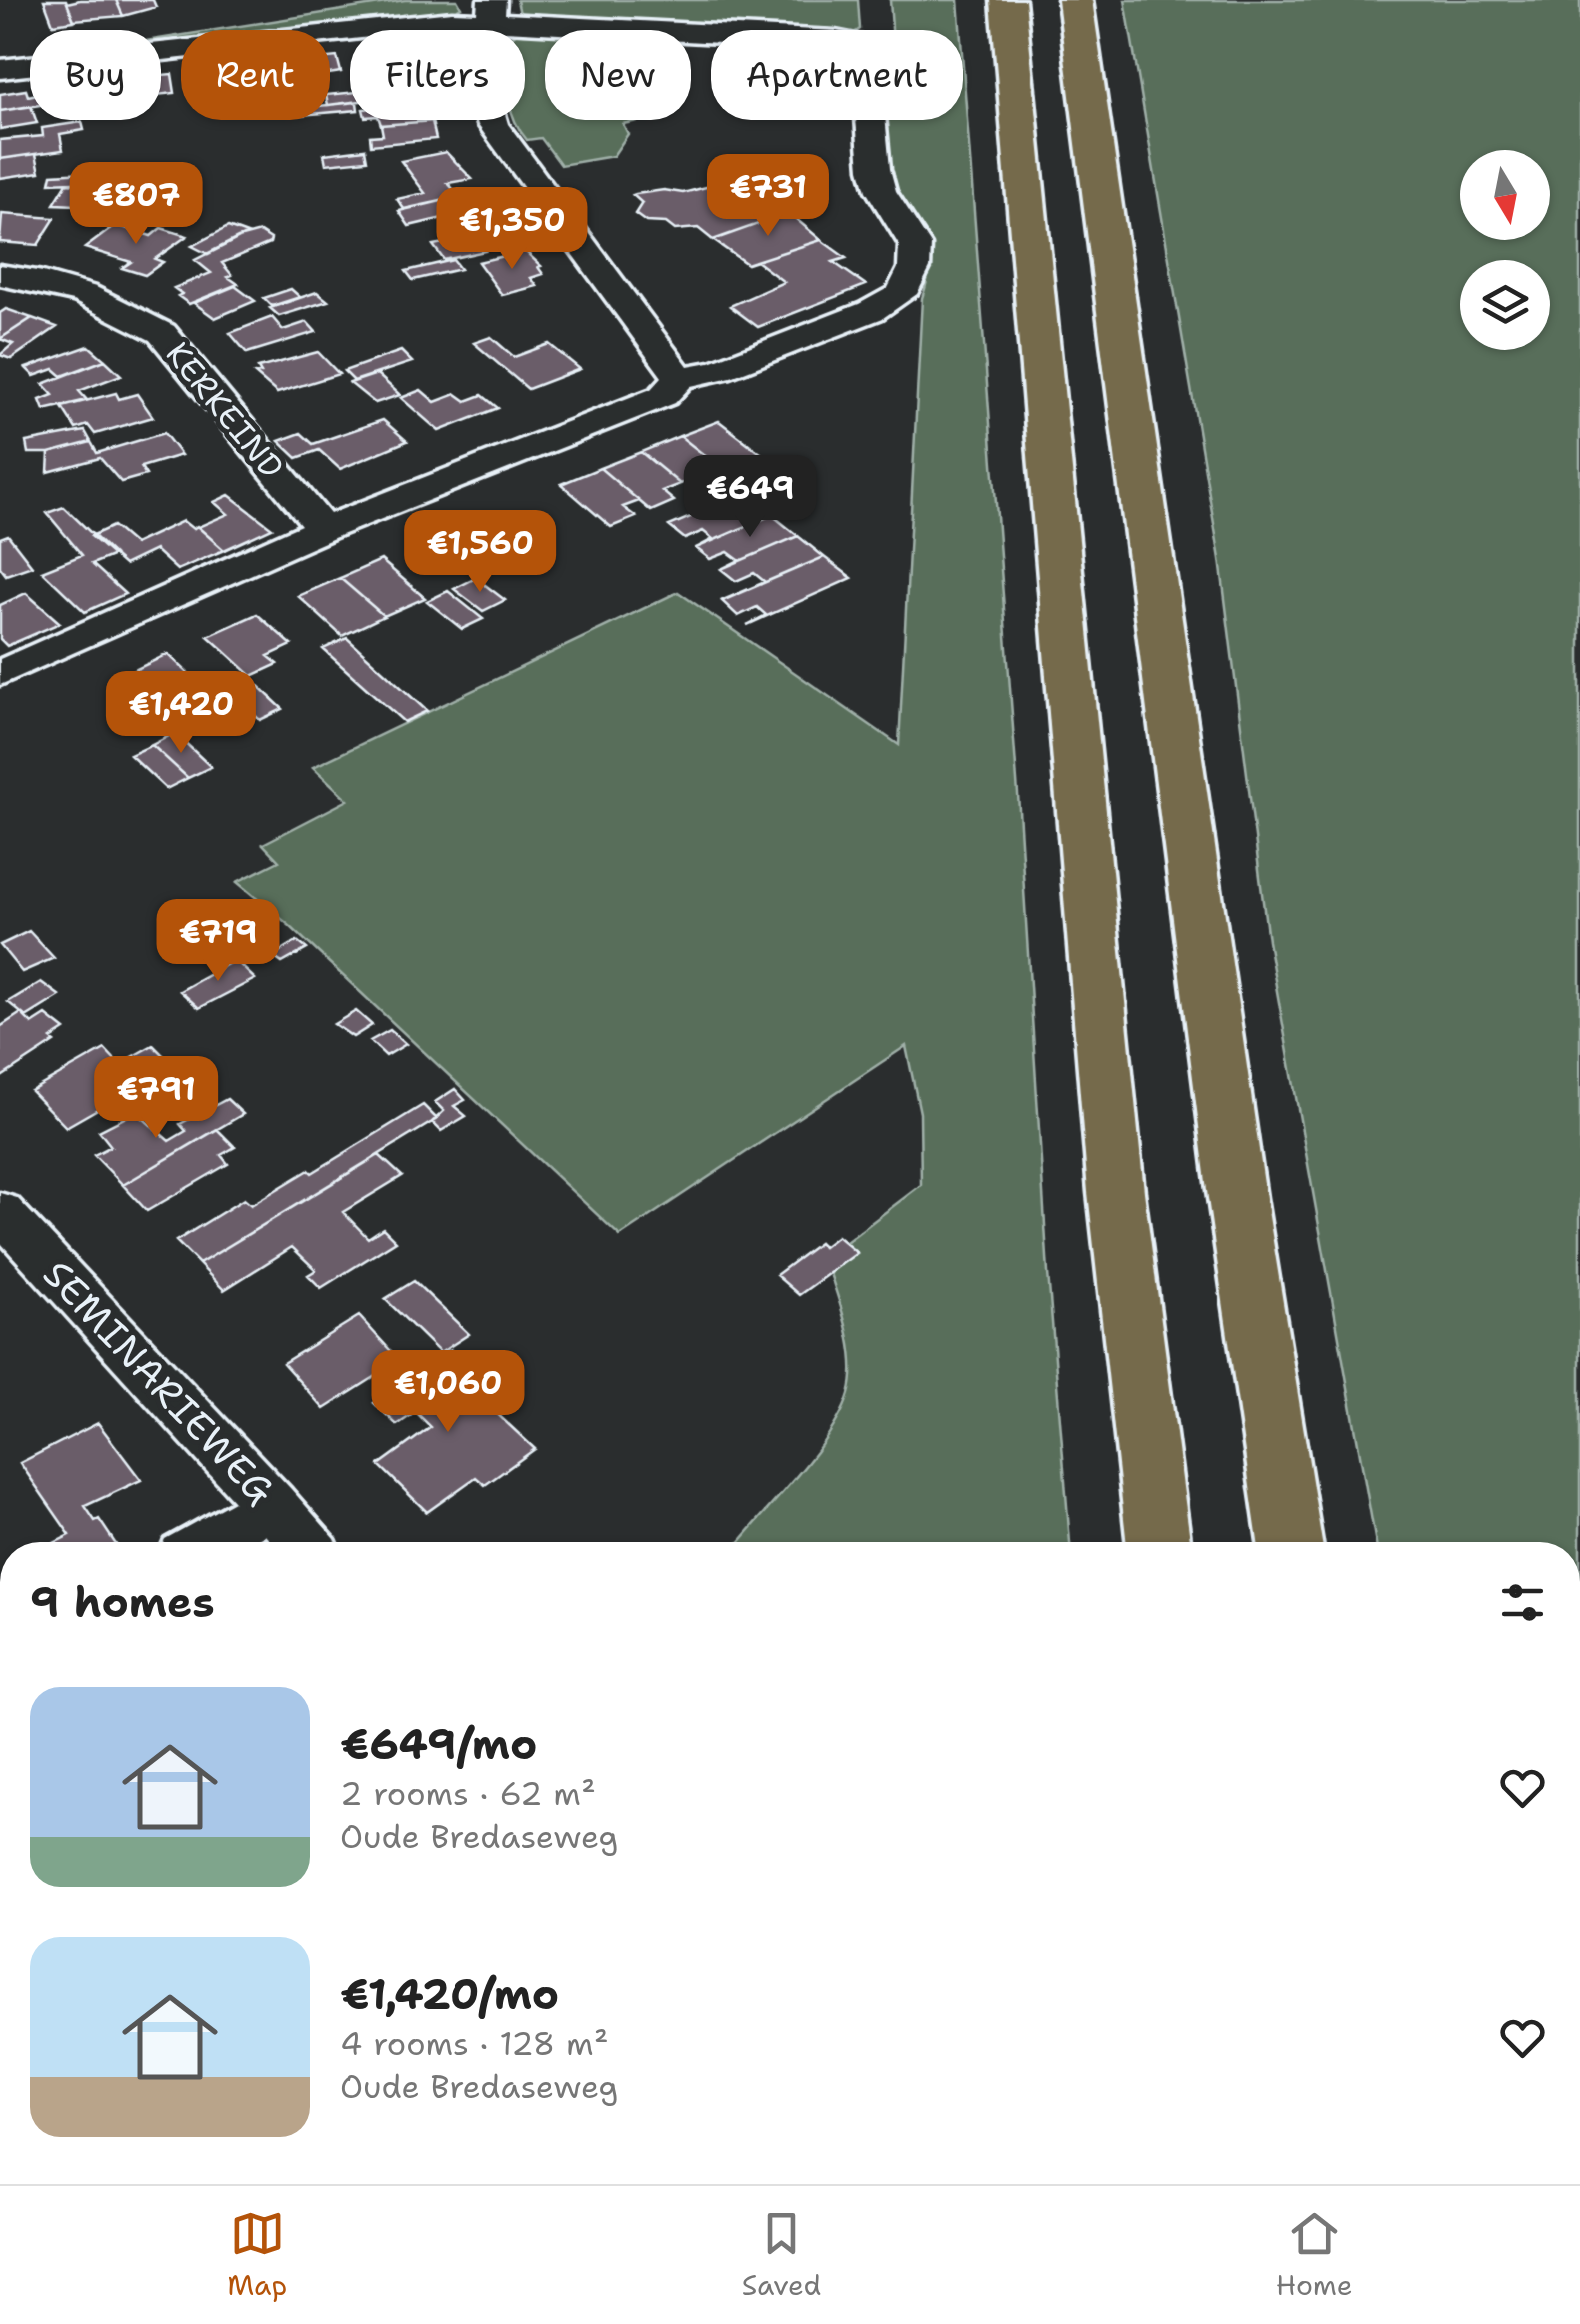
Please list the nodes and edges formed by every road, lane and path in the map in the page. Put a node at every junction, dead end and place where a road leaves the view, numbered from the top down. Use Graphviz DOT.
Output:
graph roads {
  1 [pos="1008,0"];
  2 [pos="1075,0"];
  3 [pos="328,6"];
  4 [pos="492,10"];
  5 [pos="0,58"];
  6 [pos="0,68"];
  7 [pos="0,276"];
  8 [pos="680,378"];
  9 [pos="323,529"];
  10 [pos="0,673"];
  11 [pos="0,1211"];
  12 [pos="273,1504"];
  13 [pos="207,1542"];
  14 [pos="305,1542"];
  15 [pos="1158,1542"];
  16 [pos="1290,1542"];
  1 -- 15 [label="highway"];
  2 -- 16 [label="highway"];
  3 -- 5 [label="street"];
  4 -- 6 [label="street"];
  4 -- 8 [label="street"];
  4 -- 8 [label="street"];
  7 -- 9 [label="street, KERKEIND"];
  8 -- 9 [label="street"];
  9 -- 10 [label="street"];
  11 -- 12 [label="street, SEMINARIEWEG"];
  12 -- 13 [label="street"];
  12 -- 14 [label="street, SEMINARIEWEG"];
}
